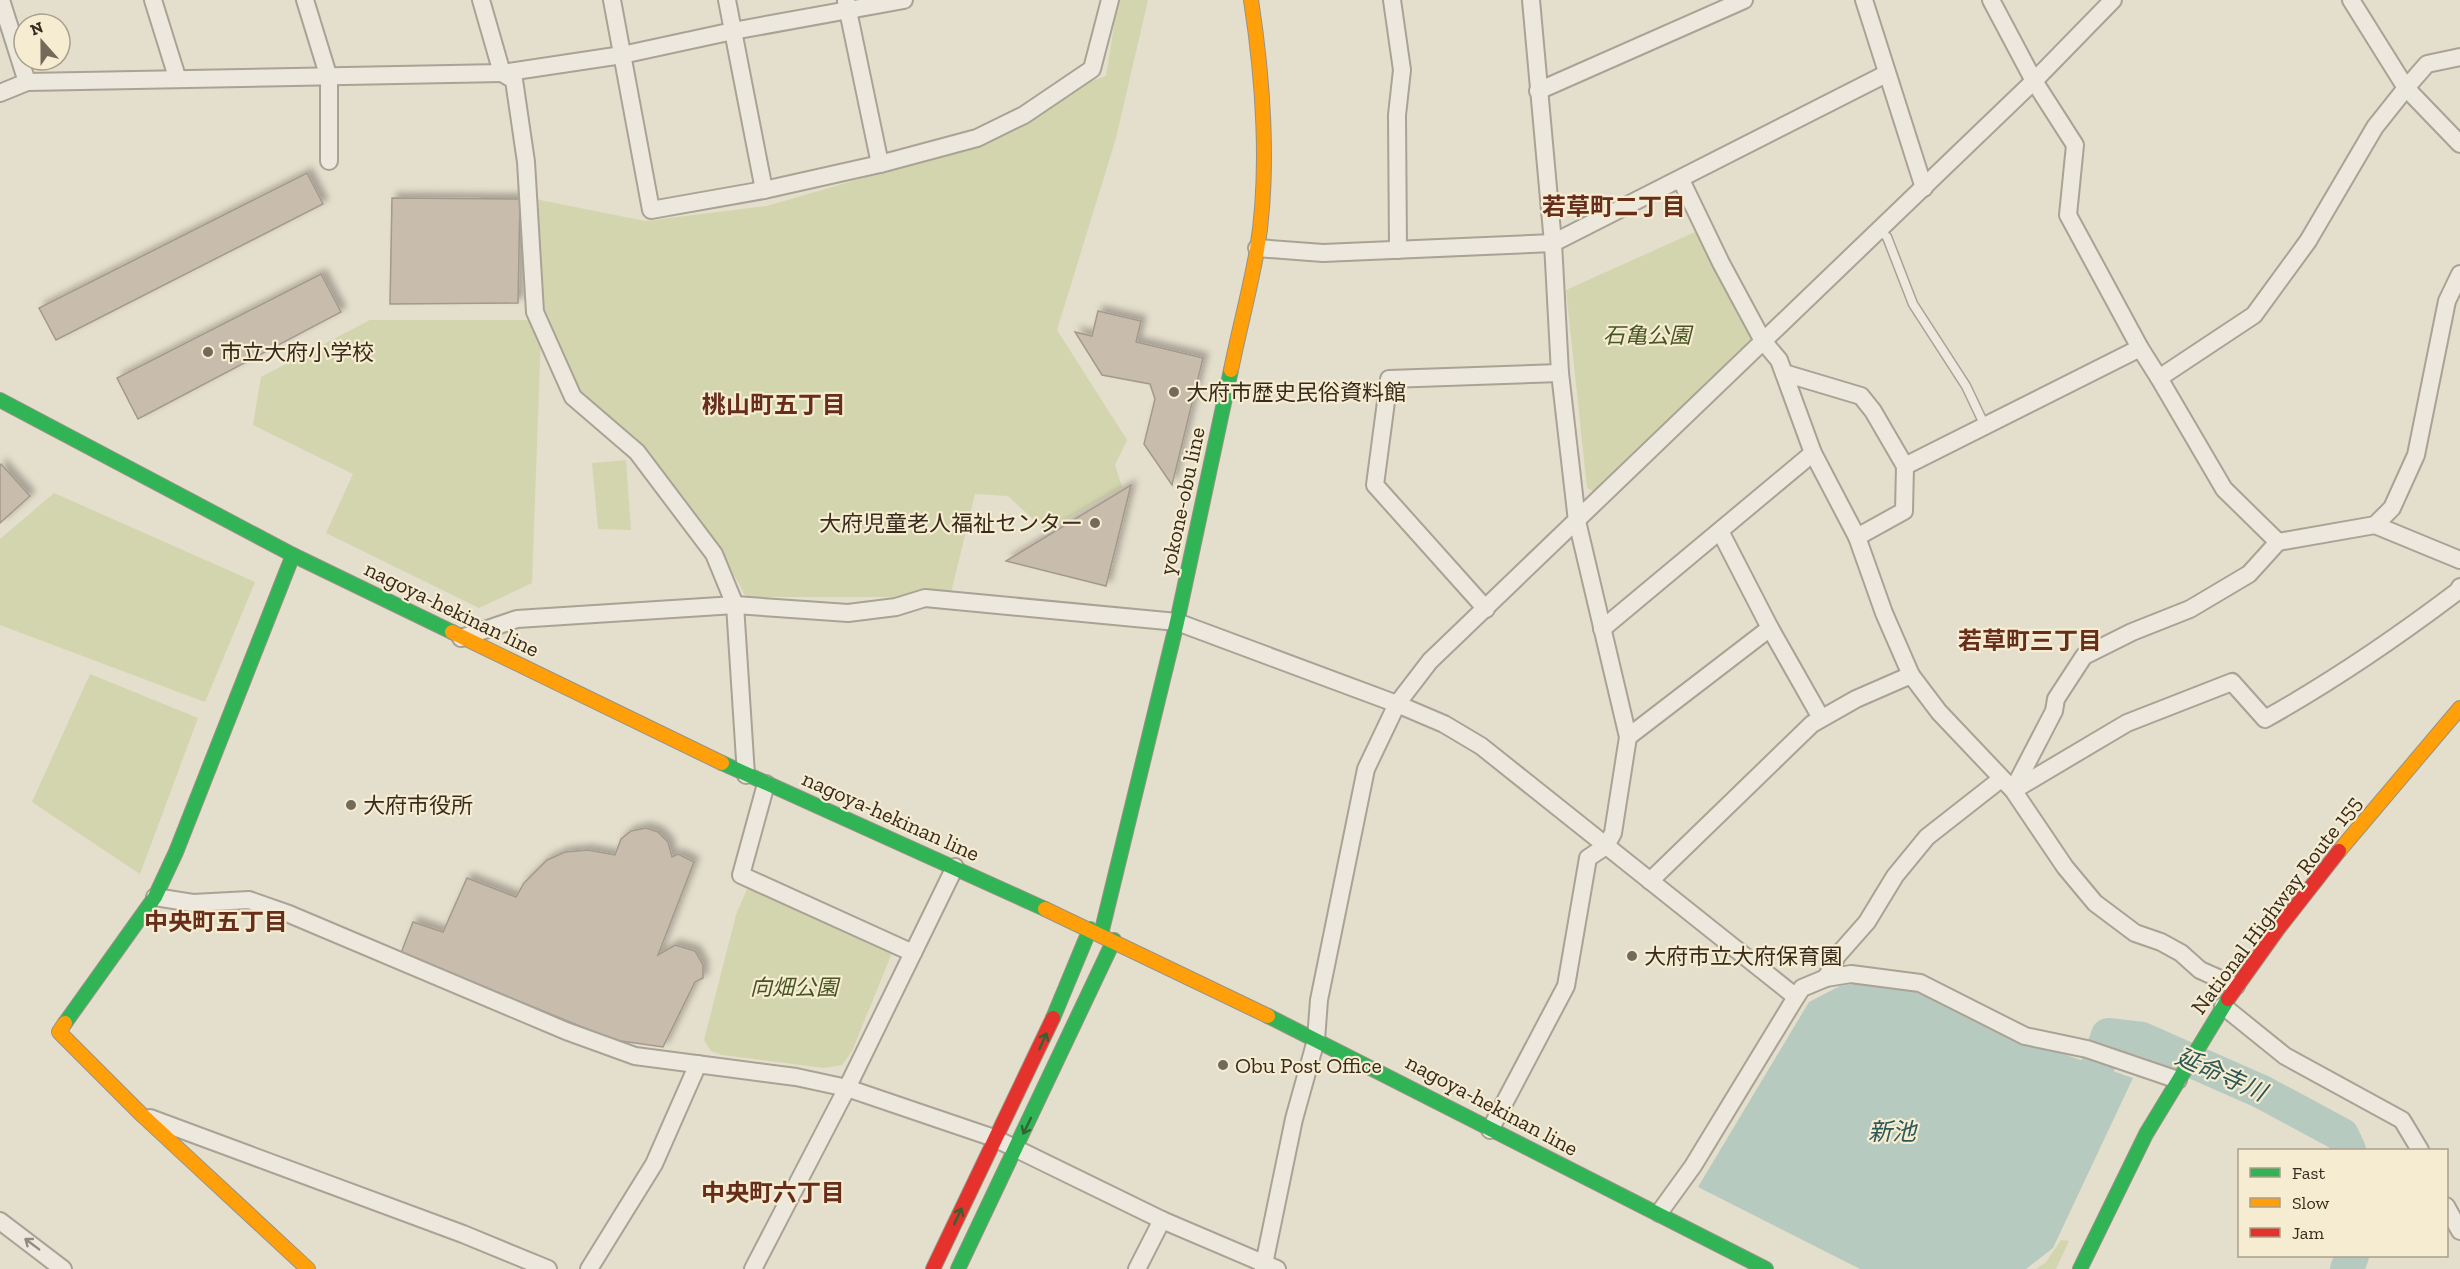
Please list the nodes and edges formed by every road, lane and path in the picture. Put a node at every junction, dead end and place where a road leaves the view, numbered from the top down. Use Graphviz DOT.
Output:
graph roads {
  1 [pos="1,0"];
  2 [pos="153,0"];
  3 [pos="305,0"];
  4 [pos="481,0"];
  5 [pos="612,0"];
  6 [pos="727,0"];
  7 [pos="904,0"];
  8 [pos="1110,0"];
  9 [pos="1251,0"];
  10 [pos="1392,0"];
  11 [pos="1531,0"];
  12 [pos="1744,0"];
  13 [pos="1864,0"];
  14 [pos="1991,0"];
  15 [pos="2113,0"];
  16 [pos="2351,0"];
  17 [pos="847,5"];
  18 [pos="733,31"];
  19 [pos="622,55"];
  20 [pos="2460,57"];
  21 [pos="502,73"];
  22 [pos="1886,74"];
  23 [pos="177,77"];
  24 [pos="329,78"];
  25 [pos="2034,81"];
  26 [pos="27,82"];
  27 [pos="2406,88"];
  28 [pos="1538,91"];
  29 [pos="0,93"];
  30 [pos="2460,144"];
  31 [pos="330,161"];
  32 [pos="880,164"];
  33 [pos="1682,180"];
  34 [pos="1924,188"];
  35 [pos="764,190"];
  36 [pos="1879,230"];
  37 [pos="1553,243"];
  38 [pos="1257,248"];
  39 [pos="1398,250"];
  40 [pos="2460,274"];
  41 [pos="1763,341"];
  42 [pos="2140,348"];
  43 [pos="1560,373"];
  44 [pos="1784,373"];
  45 [pos="2159,378"];
  46 [pos="0,399"];
  47 [pos="1985,426"];
  48 [pos="1813,453"];
  49 [pos="1905,466"];
  50 [pos="1577,521"];
  51 [pos="2375,525"];
  52 [pos="1720,531"];
  53 [pos="1857,537"];
  54 [pos="2278,542"];
  55 [pos="293,555"];
  56 [pos="2460,560"];
  57 [pos="2460,586"];
  58 [pos="735,605"];
  59 [pos="1486,609"];
  60 [pos="1177,622"];
  61 [pos="1770,627"];
  62 [pos="1602,629"];
  63 [pos="461,638"];
  64 [pos="1911,675"];
  65 [pos="1397,704"];
  66 [pos="2460,708"];
  67 [pos="1821,718"];
  68 [pos="1628,737"];
  69 [pos="746,775"];
  70 [pos="766,784"];
  71 [pos="2007,785"];
  72 [pos="1606,846"];
  73 [pos="955,867"];
  74 [pos="1650,881"];
  75 [pos="155,897"];
  76 [pos="1102,934"];
  77 [pos="913,953"];
  78 [pos="1826,978"];
  79 [pos="2236,986"];
  80 [pos="1796,997"];
  81 [pos="2223,1006"];
  82 [pos="1316,1040"];
  83 [pos="698,1064"];
  84 [pos="2178,1080"];
  85 [pos="847,1088"];
  86 [pos="143,1116"];
  87 [pos="1490,1130"];
  88 [pos="994,1138"];
  89 [pos="1016,1148"];
  90 [pos="2419,1149"];
  91 [pos="2448,1210"];
  92 [pos="1659,1213"];
  93 [pos="1162,1220"];
  94 [pos="0,1221"];
  95 [pos="2460,1231"];
  96 [pos="1268,1267"];
  97 [pos="63,1269"];
  98 [pos="308,1269"];
  99 [pos="548,1269"];
  100 [pos="589,1269"];
  101 [pos="753,1269"];
  102 [pos="933,1269"];
  103 [pos="958,1269"];
  104 [pos="1137,1269"];
  105 [pos="1766,1269"];
  106 [pos="2080,1269"];
  1 -- 26 [label="street"];
  2 -- 23 [label="street"];
  3 -- 24 [label="street"];
  4 -- 21 [label="street"];
  5 -- 19 [label="street"];
  6 -- 18 [label="street"];
  7 -- 17 [label="street"];
  8 -- 32 [label="street"];
  9 -- 38 [label="main road, yokone-obu line"];
  10 -- 39 [label="street"];
  11 -- 28 [label="street"];
  12 -- 28 [label="street"];
  13 -- 22 [label="street"];
  14 -- 25 [label="street"];
  15 -- 25 [label="street"];
  16 -- 27 [label="street"];
  17 -- 18 [label="street"];
  17 -- 32 [label="street"];
  18 -- 19 [label="street"];
  18 -- 35 [label="street"];
  19 -- 21 [label="street"];
  19 -- 35 [label="street"];
  20 -- 27 [label="street"];
  21 -- 24 [label="street"];
  21 -- 58 [label="street"];
  22 -- 33 [label="street"];
  22 -- 34 [label="street"];
  23 -- 24 [label="street"];
  23 -- 26 [label="street"];
  24 -- 31 [label="street"];
  25 -- 34 [label="street"];
  25 -- 42 [label="street"];
  26 -- 29 [label="street"];
  27 -- 30 [label="street"];
  27 -- 45 [label="street"];
  28 -- 37 [label="street"];
  32 -- 35 [label="street"];
  33 -- 37 [label="street"];
  33 -- 41 [label="street"];
  34 -- 36 [label="street"];
  36 -- 41 [label="street"];
  36 -- 47 [label="lane"];
  37 -- 39 [label="street"];
  37 -- 43 [label="street"];
  38 -- 39 [label="street"];
  38 -- 60 [label="main road, yokone-obu line"];
  40 -- 51 [label="street"];
  41 -- 44 [label="street"];
  41 -- 50 [label="street"];
  42 -- 45 [label="street"];
  42 -- 47 [label="street"];
  43 -- 50 [label="street"];
  43 -- 59 [label="street"];
  44 -- 48 [label="street"];
  44 -- 49 [label="street"];
  45 -- 54 [label="street"];
  46 -- 55 [label="main road, nagoya-hekinan line"];
  47 -- 49 [label="street"];
  48 -- 52 [label="street"];
  48 -- 53 [label="street"];
  49 -- 53 [label="street"];
  50 -- 59 [label="street"];
  50 -- 62 [label="street"];
  51 -- 54 [label="street"];
  51 -- 56 [label="street"];
  52 -- 61 [label="street"];
  52 -- 62 [label="street"];
  53 -- 64 [label="street"];
  54 -- 71 [label="street"];
  55 -- 63 [label="main road, nagoya-hekinan line"];
  55 -- 75 [label="main road"];
  57 -- 71 [label="street"];
  58 -- 60 [label="street"];
  58 -- 63 [label="street"];
  58 -- 69 [label="street"];
  59 -- 65 [label="street"];
  60 -- 65 [label="street"];
  60 -- 76 [label="main road, yokone-obu line"];
  61 -- 67 [label="street"];
  61 -- 68 [label="street"];
  62 -- 68 [label="street"];
  63 -- 69 [label="main road, nagoya-hekinan line"];
  64 -- 67 [label="street"];
  64 -- 71 [label="street"];
  65 -- 72 [label="street"];
  65 -- 82 [label="street"];
  66 -- 79 [label="main road, National Highway Route 155"];
  67 -- 74 [label="street"];
  68 -- 72 [label="street"];
  69 -- 70 [label="main road, nagoya-hekinan line"];
  70 -- 73 [label="main road, nagoya-hekinan line"];
  70 -- 77 [label="street"];
  71 -- 78 [label="street"];
  71 -- 79 [label="street"];
  72 -- 74 [label="street"];
  72 -- 87 [label="street"];
  73 -- 76 [label="main road, nagoya-hekinan line"];
  73 -- 77 [label="street"];
  74 -- 80 [label="street"];
  75 -- 83 [label="street"];
  75 -- 86 [label="main road"];
  76 -- 82 [label="main road, nagoya-hekinan line"];
  88 -- 76 [label="main road, one-way"];
  76 -- 89 [label="main road, one-way"];
  77 -- 85 [label="street"];
  78 -- 80 [label="street"];
  78 -- 84 [label="street"];
  79 -- 81 [label="main road, National Highway Route 155"];
  80 -- 92 [label="street"];
  81 -- 84 [label="main road, National Highway Route 155"];
  81 -- 90 [label="street"];
  82 -- 87 [label="main road, nagoya-hekinan line"];
  82 -- 96 [label="street"];
  83 -- 85 [label="street"];
  83 -- 100 [label="street"];
  84 -- 106 [label="main road, National Highway Route 155"];
  85 -- 88 [label="street"];
  85 -- 101 [label="street"];
  86 -- 98 [label="main road"];
  86 -- 99 [label="street"];
  87 -- 92 [label="main road, nagoya-hekinan line"];
  88 -- 89 [label="street"];
  102 -- 88 [label="main road, one-way"];
  89 -- 93 [label="street"];
  89 -- 103 [label="main road"];
  91 -- 95 [label="street"];
  92 -- 105 [label="main road, nagoya-hekinan line"];
  93 -- 96 [label="street"];
  93 -- 104 [label="street"];
  97 -- 94 [label="street, one-way"];
}
